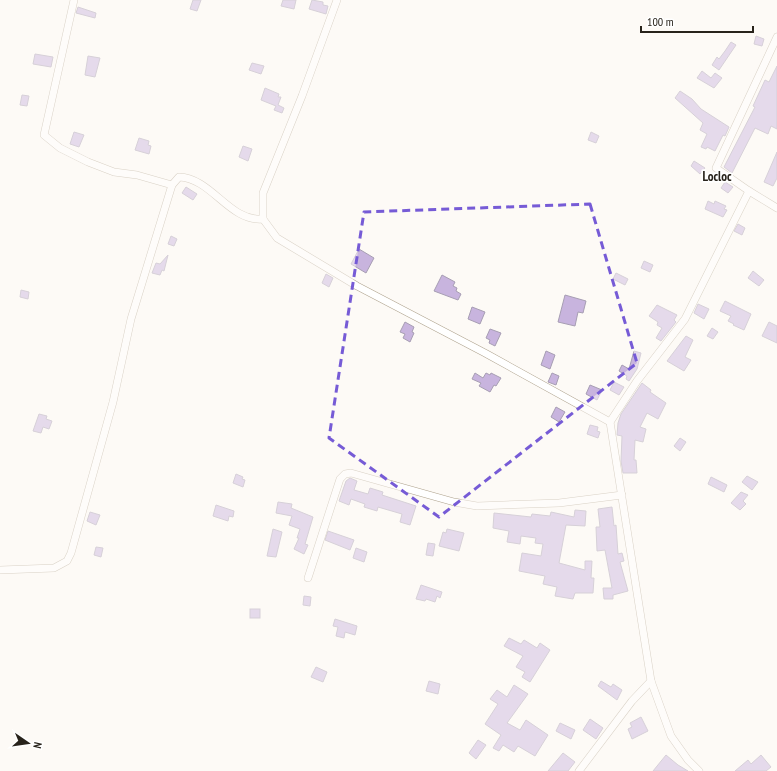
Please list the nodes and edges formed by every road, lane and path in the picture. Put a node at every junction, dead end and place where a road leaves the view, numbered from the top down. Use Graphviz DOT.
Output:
graph roads {
  1 [pos="74,0"];
  2 [pos="337,0"];
  3 [pos="777,41"];
  4 [pos="172,185"];
  5 [pos="749,191"];
  6 [pos="777,208"];
  7 [pos="263,220"];
  8 [pos="610,422"];
  9 [pos="622,495"];
  10 [pos="0,570"];
  11 [pos="308,578"];
  12 [pos="651,681"];
  13 [pos="579,771"];
  14 [pos="699,771"];
  1 -- 4 [label="street"];
  2 -- 7 [label="street"];
  3 -- 5 [label="street"];
  4 -- 7 [label="street"];
  4 -- 10 [label="street"];
  5 -- 6 [label="street"];
  5 -- 8 [label="street"];
  7 -- 8 [label="street"];
  8 -- 9 [label="street"];
  9 -- 11 [label="street"];
  9 -- 12 [label="street"];
  12 -- 13 [label="street"];
  12 -- 14 [label="street"];
}
